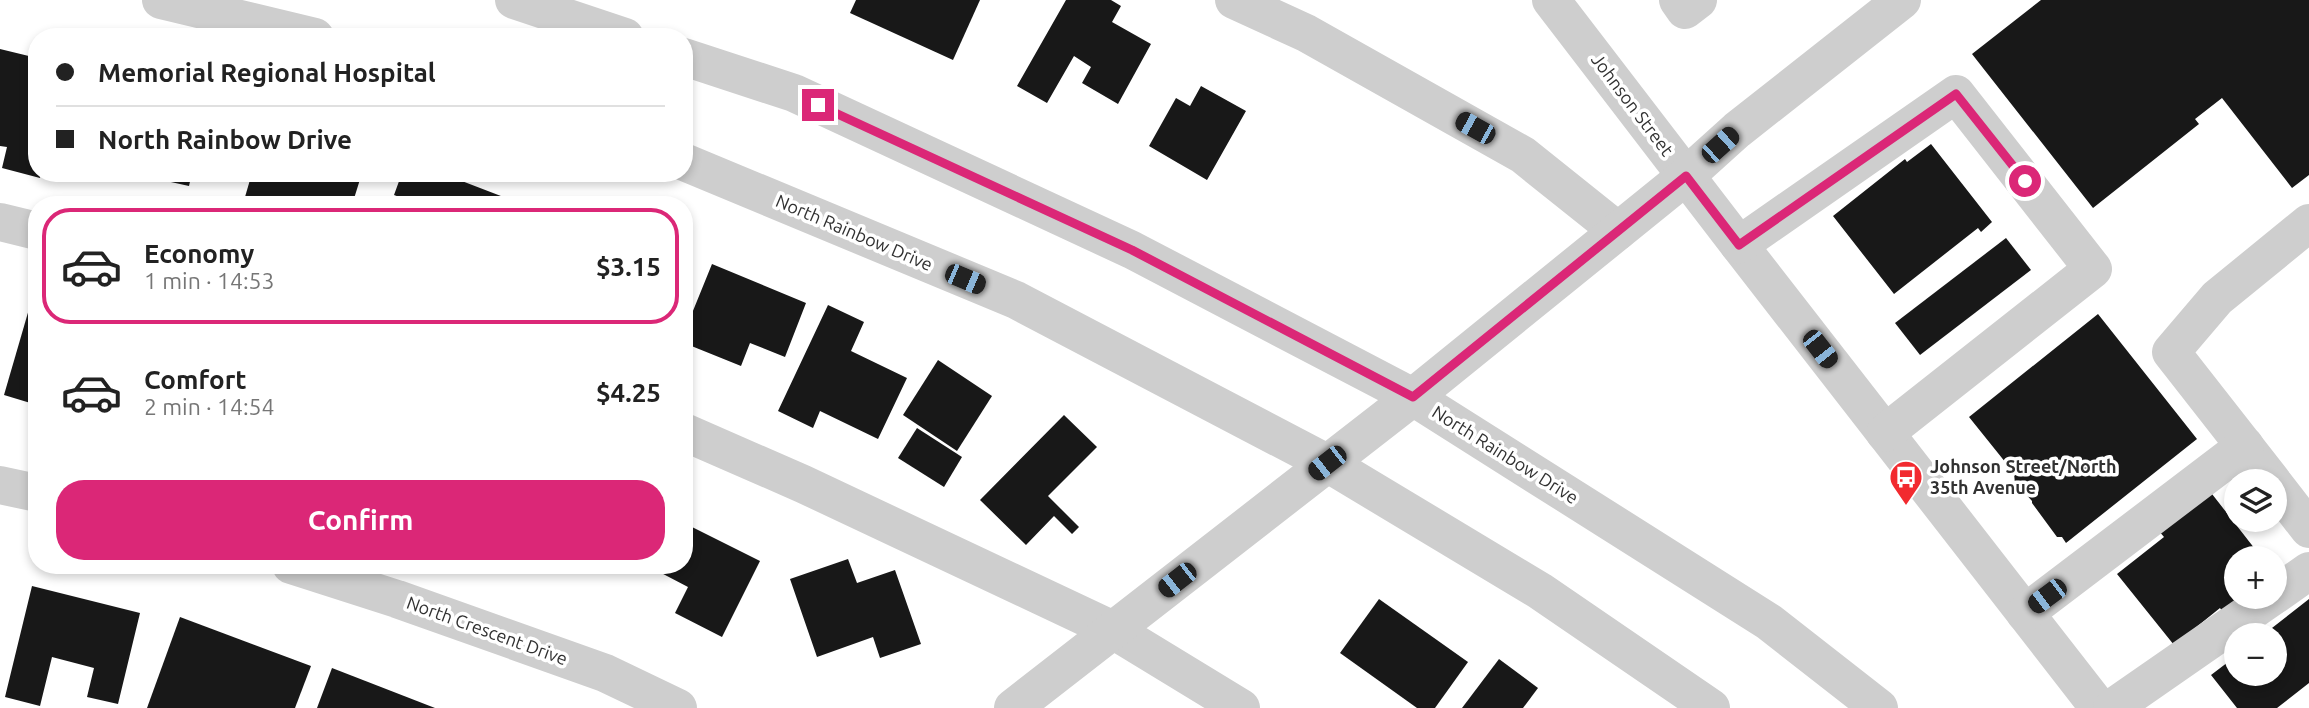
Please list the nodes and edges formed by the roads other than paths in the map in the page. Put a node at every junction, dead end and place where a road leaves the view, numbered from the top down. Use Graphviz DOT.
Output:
graph roads {
  1 [pos="161,0"];
  2 [pos="514,0"];
  3 [pos="1234,0"];
  4 [pos="1551,0"];
  5 [pos="1678,0"];
  6 [pos="1698,0"];
  7 [pos="1902,0"];
  8 [pos="278,28"];
  9 [pos="598,28"];
  10 [pos="693,60"];
  11 [pos="693,166"];
  12 [pos="1686,176"];
  13 [pos="0,222"];
  14 [pos="2309,223"];
  15 [pos="28,229"];
  16 [pos="1618,231"];
  17 [pos="1739,245"];
  18 [pos="1413,397"];
  19 [pos="1885,433"];
  20 [pos="693,436"];
  21 [pos="2245,446"];
  22 [pos="1327,463"];
  23 [pos="2263,469"];
  24 [pos="0,485"];
  25 [pos="28,491"];
  26 [pos="2287,500"];
  27 [pos="2309,529"];
  28 [pos="2309,571"];
  29 [pos="319,574"];
  30 [pos="2287,586"];
  31 [pos="2254,609"];
  32 [pos="2025,613"];
  33 [pos="1113,630"];
  34 [pos="678,708"];
  35 [pos="1013,708"];
  36 [pos="1241,708"];
  37 [pos="1711,708"];
  38 [pos="1879,708"];
  39 [pos="2099,708"];
  40 [pos="2112,708"];
  1 -- 8 [label="street"];
  2 -- 9 [label="street"];
  3 -- 16 [label="street"];
  4 -- 12 [label="street, Johnson Street"];
  5 -- 6 [label="street"];
  7 -- 12 [label="street"];
  10 -- 18 [label="street, North Rainbow Drive"];
  11 -- 22 [label="street, North Rainbow Drive"];
  12 -- 16 [label="street"];
  12 -- 17 [label="street, Johnson Street"];
  13 -- 15 [label="street"];
  14 -- 21 [label="street"];
  16 -- 18 [label="street"];
  17 -- 19 [label="street, Johnson Street"];
  17 -- 19 [label="street"];
  18 -- 22 [label="street"];
  18 -- 38 [label="street, North Rainbow Drive"];
  19 -- 32 [label="street, Johnson Street"];
  20 -- 33 [label="street"];
  21 -- 23 [label="street"];
  21 -- 32 [label="street"];
  22 -- 33 [label="street"];
  22 -- 37 [label="street, North Rainbow Drive"];
  24 -- 25 [label="street"];
  26 -- 27 [label="street"];
  28 -- 30 [label="street"];
  29 -- 34 [label="street, North Crescent Drive"];
  31 -- 40 [label="street"];
  32 -- 39 [label="street, Johnson Street"];
  33 -- 35 [label="street"];
  33 -- 36 [label="street"];
}
